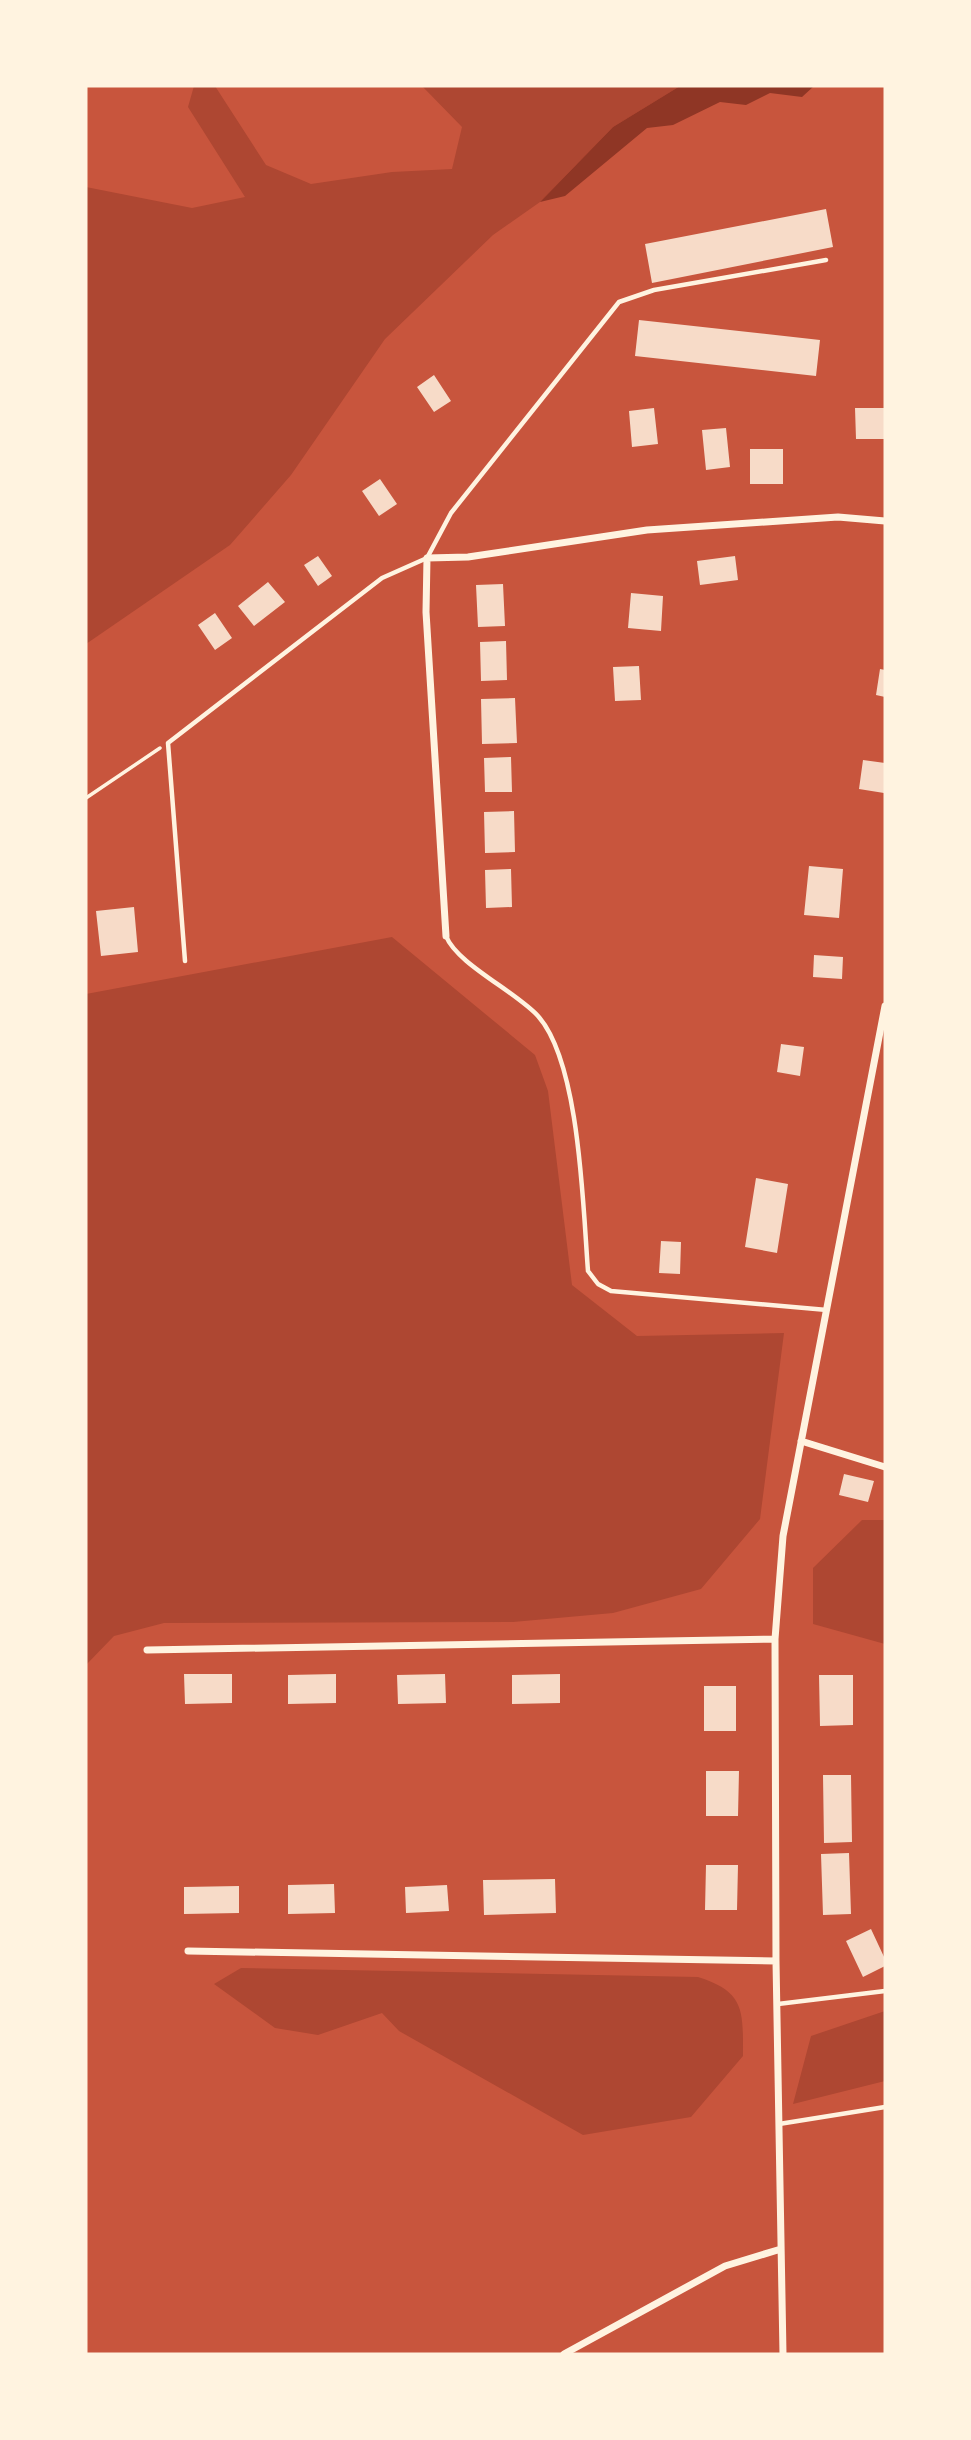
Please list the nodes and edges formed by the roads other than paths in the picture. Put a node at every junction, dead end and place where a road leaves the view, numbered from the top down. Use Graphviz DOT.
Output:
graph roads {
  1 [pos="826,260"];
  2 [pos="885,521"];
  3 [pos="427,558"];
  4 [pos="446,936"];
  5 [pos="185,961"];
  6 [pos="885,1006"];
  7 [pos="827,1310"];
  8 [pos="801,1441"];
  9 [pos="885,1467"];
  10 [pos="775,1639"];
  11 [pos="147,1650"];
  12 [pos="188,1951"];
  13 [pos="776,1961"];
  14 [pos="885,1991"];
  15 [pos="778,2004"];
  16 [pos="885,2106"];
  17 [pos="779,2124"];
  18 [pos="781,2249"];
  19 [pos="564,2354"];
  20 [pos="783,2354"];
  1 -- 3 [label="lane"];
  2 -- 3 [label="street"];
  3 -- 4 [label="street"];
  3 -- 5 [label="lane"];
  4 -- 7 [label="lane"];
  6 -- 7 [label="street"];
  7 -- 8 [label="street"];
  8 -- 9 [label="street"];
  8 -- 10 [label="street"];
  10 -- 11 [label="street"];
  10 -- 13 [label="street"];
  12 -- 13 [label="street"];
  13 -- 15 [label="street"];
  14 -- 15 [label="lane"];
  15 -- 17 [label="street"];
  16 -- 17 [label="lane"];
  17 -- 18 [label="street"];
  18 -- 19 [label="street"];
  18 -- 20 [label="street"];
}
